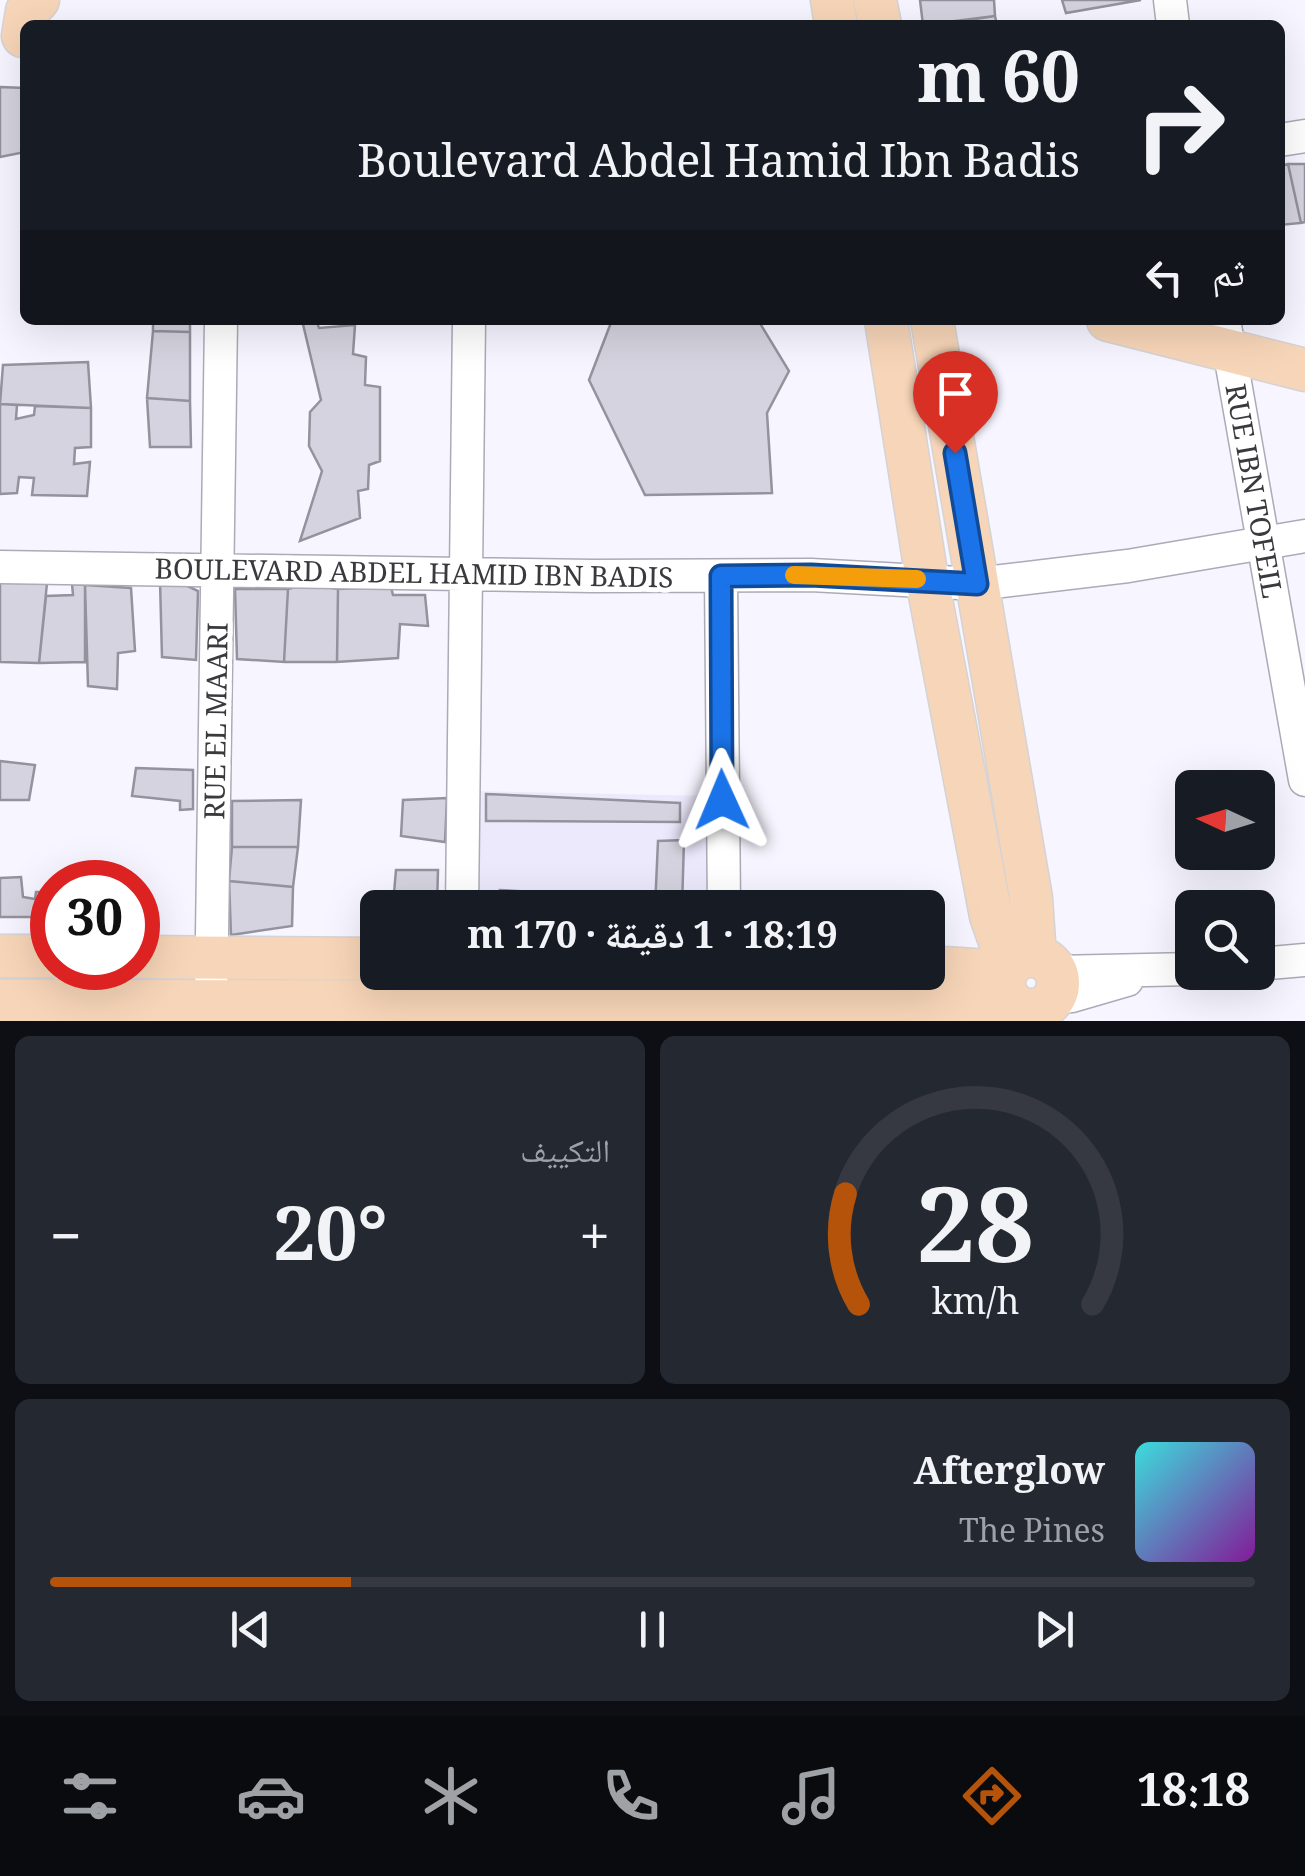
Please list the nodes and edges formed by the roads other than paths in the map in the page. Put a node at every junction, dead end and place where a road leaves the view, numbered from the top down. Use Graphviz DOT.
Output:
graph roads {
  1 [pos="221,325"];
  2 [pos="469,325"];
  3 [pos="887,325"];
  4 [pos="933,325"];
  5 [pos="1145,325"];
  6 [pos="1226,336"];
  7 [pos="1305,370"];
  8 [pos="1305,536"];
  9 [pos="1263,542"];
  10 [pos="0,566"];
  11 [pos="218,570"];
  12 [pos="465,573"];
  13 [pos="721,576"];
  14 [pos="927,579"];
  15 [pos="977,584"];
  16 [pos="1305,780"];
  17 [pos="462,890"];
  18 [pos="724,890"];
  19 [pos="0,956"];
  20 [pos="30,956"];
  21 [pos="160,957"];
  22 [pos="210,957"];
  23 [pos="360,959"];
  24 [pos="1305,960"];
  25 [pos="1275,963"];
  26 [pos="1175,971"];
  27 [pos="945,972"];
  28 [pos="424,990"];
  29 [pos="828,990"];
  30 [pos="1032,992"];
  31 [pos="0,1001"];
  32 [pos="211,1002"];
  1 -- 11 [label="street, RUE EL MAARI"];
  2 -- 12 [label="street"];
  3 -- 14 [label="main road"];
  4 -- 15 [label="main road"];
  5 -- 6 [label="main road"];
  6 -- 7 [label="main road"];
  6 -- 9 [label="street, RUE IBN TOFEIL"];
  8 -- 9 [label="street, BOULEVARD ABDEL HAMID IBN BADIS"];
  9 -- 15 [label="street, BOULEVARD ABDEL HAMID IBN BADIS"];
  9 -- 16 [label="street, RUE IBN TOFEIL"];
  10 -- 11 [label="street, BOULEVARD ABDEL HAMID IBN BADIS"];
  11 -- 12 [label="street, BOULEVARD ABDEL HAMID IBN BADIS"];
  11 -- 22 [label="street, RUE EL MAARI"];
  12 -- 13 [label="street, BOULEVARD ABDEL HAMID IBN BADIS"];
  12 -- 17 [label="street"];
  13 -- 14 [label="street, BOULEVARD ABDEL HAMID IBN BADIS"];
  13 -- 18 [label="street"];
  14 -- 15 [label="street, BOULEVARD ABDEL HAMID IBN BADIS"];
  14 -- 30 [label="main road"];
  15 -- 30 [label="main road"];
  19 -- 20 [label="main road"];
  21 -- 22 [label="main road"];
  22 -- 23 [label="main road"];
  22 -- 32 [label="street, RUE EL MAARI"];
  24 -- 25 [label="street"];
  26 -- 30 [label="street"];
  27 -- 30 [label="main road"];
  28 -- 32 [label="main road"];
  29 -- 30 [label="main road"];
  31 -- 32 [label="main road"];
}
